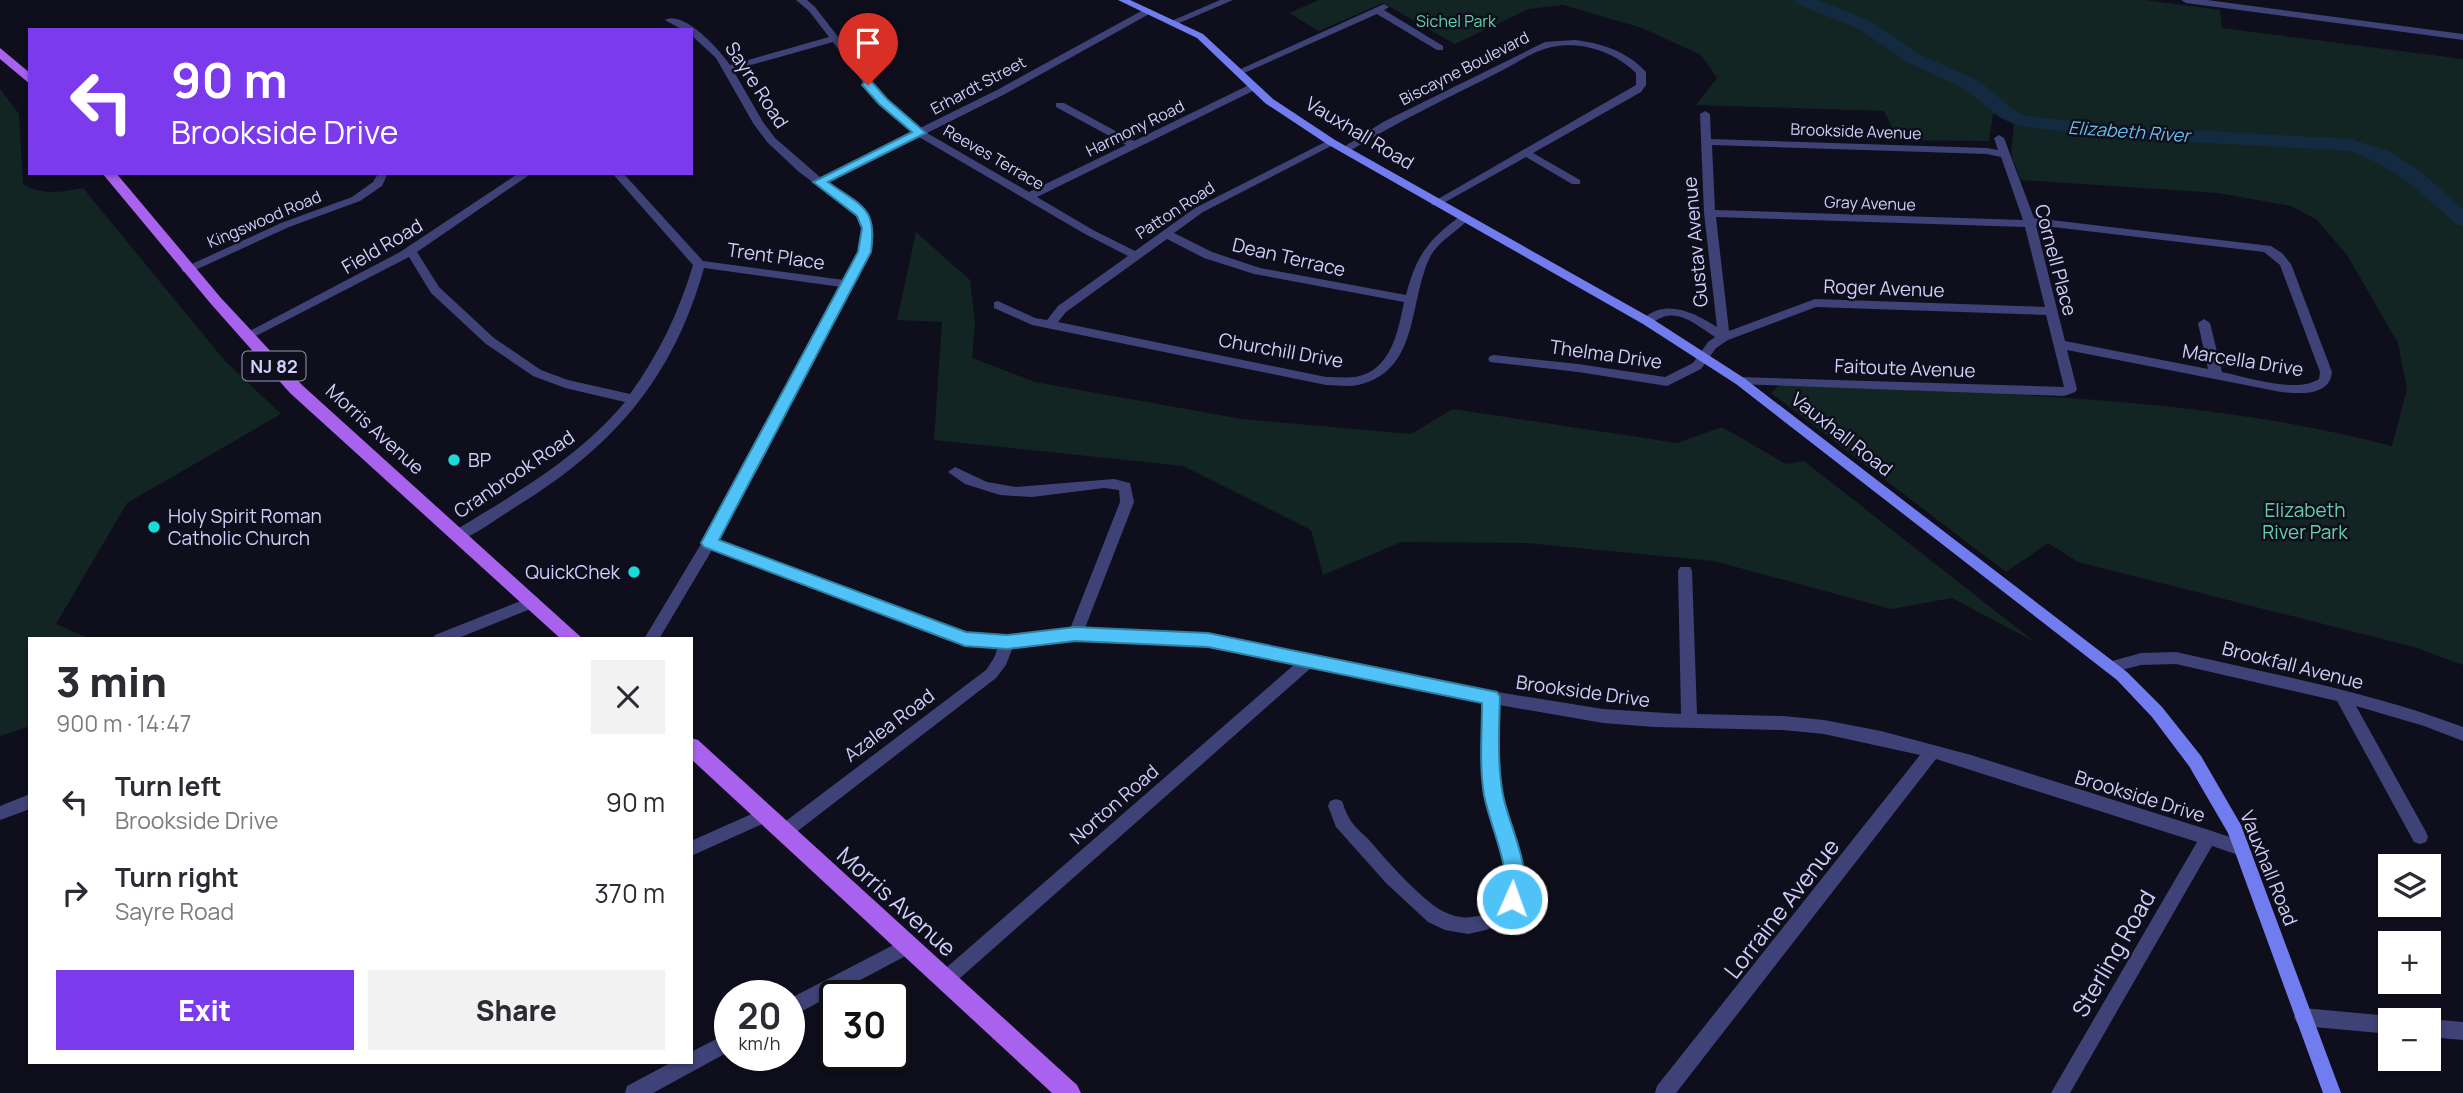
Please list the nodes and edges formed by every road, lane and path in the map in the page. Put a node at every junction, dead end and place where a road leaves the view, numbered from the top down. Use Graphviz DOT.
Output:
graph roads {
  1 [pos="802,0"];
  2 [pos="1123,0"];
  3 [pos="1228,0"];
  4 [pos="2186,0"];
  5 [pos="1148,11"];
  6 [pos="670,20"];
  7 [pos="1174,22"];
  8 [pos="688,28"];
  9 [pos="693,30"];
  10 [pos="2463,37"];
  11 [pos="834,39"];
  12 [pos="1440,48"];
  13 [pos="0,52"];
  14 [pos="730,68"];
  15 [pos="1239,72"];
  16 [pos="28,78"];
  17 [pos="1253,87"];
  18 [pos="1059,105"];
  19 [pos="1705,114"];
  20 [pos="920,133"];
  21 [pos="1999,138"];
  22 [pos="1331,142"];
  23 [pos="1707,142"];
  24 [pos="1135,146"];
  25 [pos="1344,150"];
  26 [pos="1525,152"];
  27 [pos="2004,155"];
  28 [pos="111,175"];
  29 [pos="382,175"];
  30 [pos="524,175"];
  31 [pos="619,175"];
  32 [pos="819,182"];
  33 [pos="1576,182"];
  34 [pos="1030,197"];
  35 [pos="1436,203"];
  36 [pos="1710,213"];
  37 [pos="1463,219"];
  38 [pos="2029,223"];
  39 [pos="1165,233"];
  40 [pos="411,251"];
  41 [pos="1135,255"];
  42 [pos="699,264"];
  43 [pos="187,269"];
  44 [pos="848,284"];
  45 [pos="1410,299"];
  46 [pos="998,305"];
  47 [pos="2052,312"];
  48 [pos="1647,321"];
  49 [pos="2204,323"];
  50 [pos="1051,324"];
  51 [pos="246,336"];
  52 [pos="1724,337"];
  53 [pos="2060,344"];
  54 [pos="1703,357"];
  55 [pos="1494,359"];
  56 [pos="2216,375"];
  57 [pos="1740,381"];
  58 [pos="2068,391"];
  59 [pos="632,399"];
  60 [pos="955,472"];
  61 [pos="458,535"];
  62 [pos="709,543"];
  63 [pos="1685,571"];
  64 [pos="533,602"];
  65 [pos="1075,634"];
  66 [pos="445,637"];
  67 [pos="572,637"];
  68 [pos="652,637"];
  69 [pos="1007,642"];
  70 [pos="1310,660"];
  71 [pos="2110,667"];
  72 [pos="2342,696"];
  73 [pos="1491,697"];
  74 [pos="1689,720"];
  75 [pos="2463,734"];
  76 [pos="693,748"];
  77 [pos="1933,752"];
  78 [pos="28,802"];
  79 [pos="1336,806"];
  80 [pos="0,813"];
  81 [pos="765,815"];
  82 [pos="784,832"];
  83 [pos="2208,837"];
  84 [pos="2420,837"];
  85 [pos="693,848"];
  86 [pos="2241,848"];
  87 [pos="907,946"];
  88 [pos="945,980"];
  89 [pos="805,1000"];
  90 [pos="2303,1017"];
  91 [pos="2378,1024"];
  92 [pos="2441,1029"];
  93 [pos="2463,1031"];
  94 [pos="714,1050"];
  95 [pos="693,1061"];
  96 [pos="688,1064"];
  97 [pos="635,1093"];
  98 [pos="1069,1093"];
  99 [pos="1664,1093"];
  100 [pos="2060,1093"];
  101 [pos="2332,1093"];
  1 -- 11 [label="street, Reeves Terrace"];
  2 -- 5 [label="street, Vauxhall Road"];
  3 -- 7 [label="street"];
  4 -- 10 [label="street"];
  5 -- 7 [label="street, Vauxhall Road"];
  5 -- 20 [label="street, Erhardt Street"];
  6 -- 8 [label="street, Sayre Road"];
  7 -- 15 [label="street, Vauxhall Road"];
  9 -- 14 [label="street, Sayre Road"];
  11 -- 14 [label="street"];
  11 -- 20 [label="street, Reeves Terrace"];
  12 -- 15 [label="street"];
  13 -- 16 [label="main road"];
  14 -- 32 [label="street, Sayre Road"];
  15 -- 17 [label="street, Vauxhall Road"];
  17 -- 22 [label="street, Vauxhall Road"];
  17 -- 24 [label="street, Harmony Road"];
  18 -- 24 [label="street"];
  19 -- 23 [label="street, Gustav Avenue"];
  20 -- 32 [label="street, Erhardt Street"];
  20 -- 34 [label="street, Reeves Terrace"];
  21 -- 27 [label="street, Cornell Place"];
  22 -- 25 [label="street, Vauxhall Road"];
  22 -- 39 [label="street, Patton Road"];
  23 -- 27 [label="street, Brookside Avenue"];
  23 -- 36 [label="street, Gustav Avenue"];
  24 -- 34 [label="street, Harmony Road"];
  25 -- 26 [label="street, Biscayne Boulevard"];
  25 -- 35 [label="street, Vauxhall Road"];
  26 -- 33 [label="street"];
  26 -- 35 [label="street, Biscayne Boulevard"];
  27 -- 38 [label="street, Cornell Place"];
  28 -- 43 [label="main road, Morris Avenue / NJ 82"];
  29 -- 43 [label="street, Kingswood Road"];
  30 -- 40 [label="street, Field Road"];
  31 -- 42 [label="street"];
  32 -- 44 [label="street, Sayre Road"];
  34 -- 41 [label="street, Reeves Terrace"];
  35 -- 37 [label="street, Vauxhall Road"];
  36 -- 38 [label="street, Gray Avenue"];
  36 -- 52 [label="street, Gustav Avenue"];
  37 -- 45 [label="street, Churchill Drive"];
  37 -- 48 [label="street, Vauxhall Road"];
  38 -- 47 [label="street, Cornell Place"];
  38 -- 56 [label="street, Marcella Drive"];
  39 -- 41 [label="street, Patton Road"];
  39 -- 45 [label="street, Dean Terrace"];
  40 -- 51 [label="street, Field Road"];
  40 -- 59 [label="street"];
  41 -- 50 [label="street, Patton Road"];
  42 -- 44 [label="street, Trent Place"];
  42 -- 59 [label="street, Cranbrook Road"];
  43 -- 51 [label="main road, Morris Avenue / NJ 82"];
  44 -- 62 [label="street, Sayre Road"];
  45 -- 50 [label="street, Churchill Drive"];
  46 -- 50 [label="street, Churchill Drive"];
  47 -- 52 [label="street, Roger Avenue"];
  47 -- 53 [label="street, Cornell Place"];
  48 -- 52 [label="street"];
  48 -- 54 [label="street, Vauxhall Road"];
  49 -- 56 [label="street"];
  51 -- 61 [label="main road, Morris Avenue / NJ 82"];
  52 -- 54 [label="street"];
  53 -- 56 [label="street, Marcella Drive"];
  53 -- 58 [label="street, Cornell Place"];
  54 -- 55 [label="street, Thelma Drive"];
  54 -- 57 [label="street, Vauxhall Road"];
  57 -- 58 [label="street, Faitoute Avenue"];
  57 -- 71 [label="street, Vauxhall Road"];
  59 -- 61 [label="street, Cranbrook Road"];
  60 -- 65 [label="street"];
  61 -- 64 [label="main road, Morris Avenue / NJ 82"];
  62 -- 68 [label="street, Sayre Road"];
  62 -- 69 [label="street, Brookside Drive"];
  63 -- 74 [label="street"];
  64 -- 66 [label="street"];
  64 -- 67 [label="main road, Morris Avenue / NJ 82"];
  65 -- 69 [label="street, Brookside Drive"];
  65 -- 70 [label="street, Brookside Drive"];
  69 -- 82 [label="street, Azalea Road"];
  70 -- 73 [label="street, Brookside Drive"];
  70 -- 88 [label="street, Norton Road"];
  71 -- 72 [label="street, Brookfall Avenue"];
  71 -- 86 [label="street, Vauxhall Road"];
  72 -- 75 [label="street, Brookfall Avenue"];
  72 -- 84 [label="street"];
  73 -- 74 [label="street, Brookside Drive"];
  73 -- 79 [label="street"];
  74 -- 77 [label="street, Brookside Drive"];
  76 -- 81 [label="main road, Morris Avenue"];
  77 -- 83 [label="street, Brookside Drive"];
  77 -- 99 [label="street, Lorraine Avenue"];
  78 -- 80 [label="street"];
  81 -- 82 [label="main road, Morris Avenue"];
  81 -- 85 [label="street"];
  82 -- 87 [label="main road, Morris Avenue"];
  83 -- 86 [label="street, Brookside Drive"];
  83 -- 100 [label="street, Sterling Road"];
  86 -- 90 [label="street, Vauxhall Road"];
  87 -- 88 [label="main road, Morris Avenue"];
  87 -- 89 [label="street"];
  88 -- 98 [label="main road, Morris Avenue"];
  90 -- 91 [label="street"];
  90 -- 101 [label="street, Vauxhall Road"];
  92 -- 93 [label="street"];
  94 -- 95 [label="street"];
  96 -- 97 [label="street"];
}
